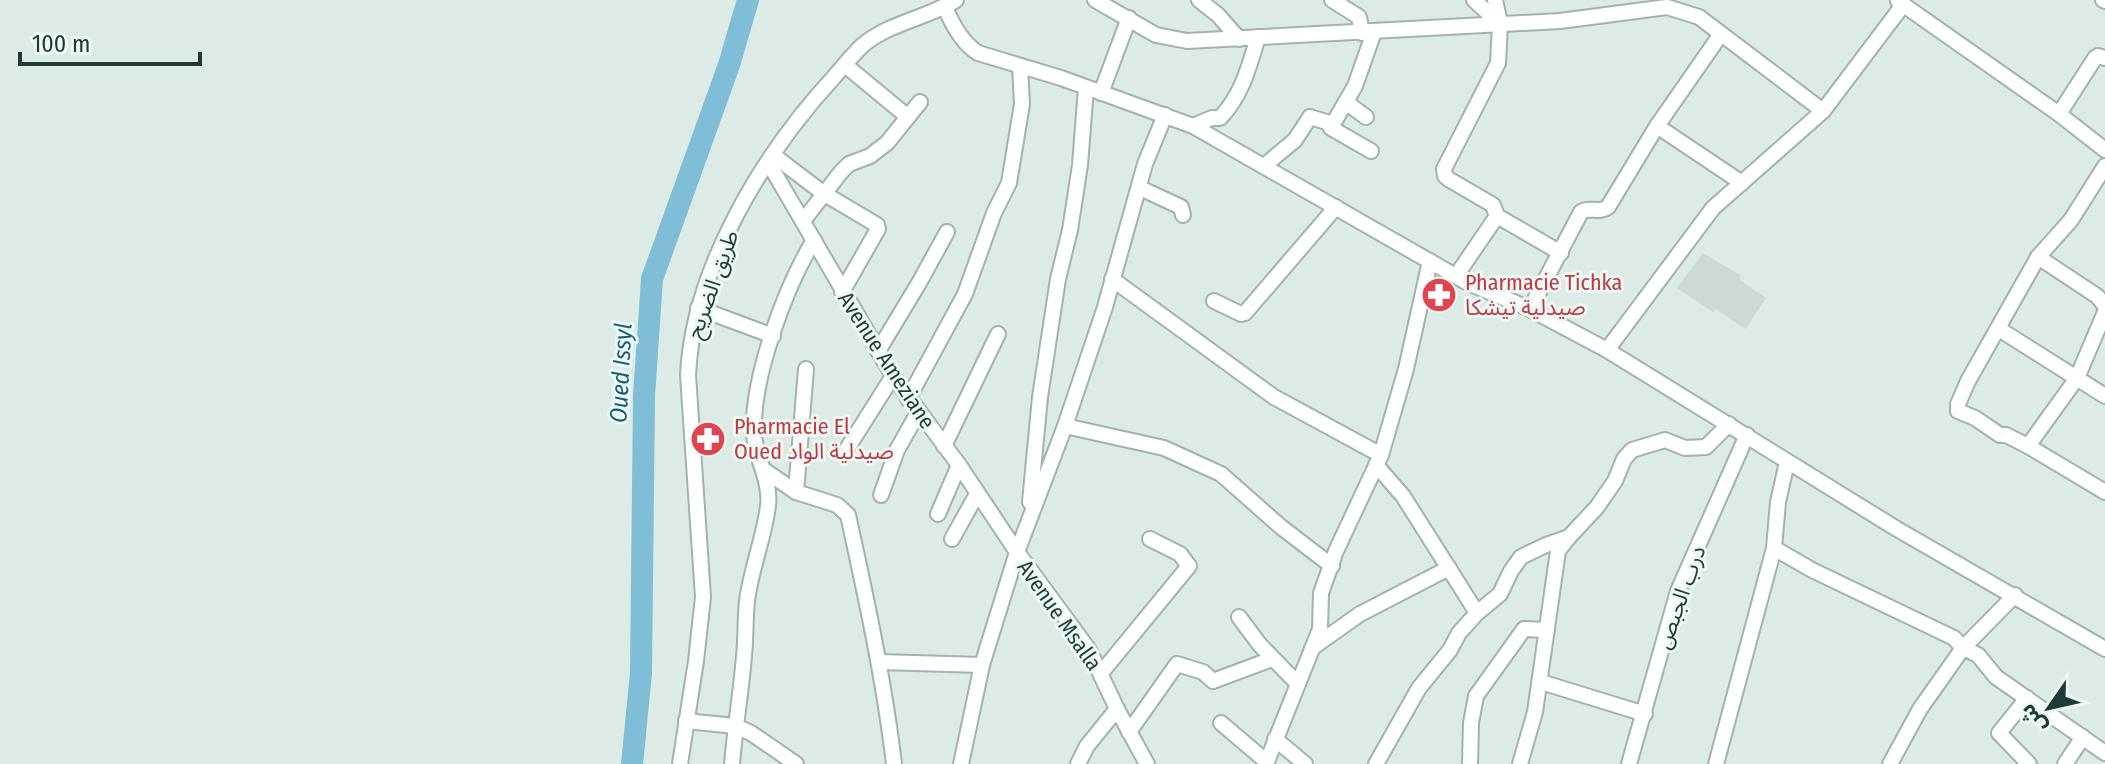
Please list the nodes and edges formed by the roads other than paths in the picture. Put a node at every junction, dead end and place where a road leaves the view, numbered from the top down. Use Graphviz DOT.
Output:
graph roads {
  1 [pos="1095,0"];
  2 [pos="1199,0"];
  3 [pos="1332,0"];
  4 [pos="1474,0"];
  5 [pos="1495,0"];
  6 [pos="1900,3"];
  7 [pos="950,4"];
  8 [pos="1670,4"];
  9 [pos="1129,18"];
  10 [pos="1500,23"];
  11 [pos="1368,32"];
  12 [pos="1721,34"];
  13 [pos="1258,37"];
  14 [pos="1239,39"];
  15 [pos="2105,58"];
  16 [pos="845,65"];
  17 [pos="1020,66"];
  18 [pos="1086,88"];
  19 [pos="1101,93"];
  20 [pos="920,102"];
  21 [pos="1347,103"];
  22 [pos="1823,111"];
  23 [pos="2059,114"];
  24 [pos="1165,115"];
  25 [pos="908,117"];
  26 [pos="1366,117"];
  27 [pos="1329,124"];
  28 [pos="1193,126"];
  29 [pos="1657,126"];
  30 [pos="2105,150"];
  31 [pos="1371,151"];
  32 [pos="770,159"];
  33 [pos="1264,166"];
  34 [pos="2105,166"];
  35 [pos="1742,183"];
  36 [pos="2100,184"];
  37 [pos="1140,188"];
  38 [pos="823,193"];
  39 [pos="1336,207"];
  40 [pos="1183,215"];
  41 [pos="1497,216"];
  42 [pos="803,221"];
  43 [pos="947,232"];
  44 [pos="814,240"];
  45 [pos="1561,253"];
  46 [pos="2038,257"];
  47 [pos="1430,261"];
  48 [pos="1456,276"];
  49 [pos="1112,279"];
  50 [pos="842,292"];
  51 [pos="1214,301"];
  52 [pos="698,308"];
  53 [pos="1530,309"];
  54 [pos="2105,309"];
  55 [pos="1999,329"];
  56 [pos="998,334"];
  57 [pos="773,336"];
  58 [pos="1607,350"];
  59 [pos="878,351"];
  60 [pos="806,369"];
  61 [pos="893,376"];
  62 [pos="2077,378"];
  63 [pos="2105,396"];
  64 [pos="908,399"];
  65 [pos="919,411"];
  66 [pos="1729,424"];
  67 [pos="1065,426"];
  68 [pos="1747,435"];
  69 [pos="944,446"];
  70 [pos="2028,446"];
  71 [pos="845,452"];
  72 [pos="1378,460"];
  73 [pos="1787,462"];
  74 [pos="959,465"];
  75 [pos="764,470"];
  76 [pos="796,492"];
  77 [pos="2105,492"];
  78 [pos="977,494"];
  79 [pos="881,495"];
  80 [pos="938,514"];
  81 [pos="1030,514"];
  82 [pos="1569,537"];
  83 [pos="952,539"];
  84 [pos="1150,539"];
  85 [pos="1774,548"];
  86 [pos="1017,552"];
  87 [pos="1332,566"];
  88 [pos="1449,568"];
  89 [pos="2015,595"];
  90 [pos="1477,613"];
  91 [pos="1239,617"];
  92 [pos="2105,629"];
  93 [pos="1547,630"];
  94 [pos="2101,646"];
  95 [pos="1963,648"];
  96 [pos="1312,649"];
  97 [pos="1272,659"];
  98 [pos="880,662"];
  99 [pos="982,665"];
  100 [pos="1101,673"];
  101 [pos="1541,682"];
  102 [pos="1298,684"];
  103 [pos="2027,698"];
  104 [pos="1117,709"];
  105 [pos="1645,714"];
  106 [pos="686,721"];
  107 [pos="1221,723"];
  108 [pos="735,726"];
  109 [pos="1129,732"];
  110 [pos="2083,737"];
  111 [pos="1275,739"];
  112 [pos="1386,746"];
  113 [pos="2105,753"];
  114 [pos="1144,763"];
  115 [pos="1267,763"];
  116 [pos="680,764"];
  117 [pos="732,764"];
  118 [pos="796,764"];
  119 [pos="894,764"];
  120 [pos="961,764"];
  121 [pos="1078,764"];
  122 [pos="1305,764"];
  123 [pos="1364,764"];
  124 [pos="1376,764"];
  125 [pos="1470,764"];
  126 [pos="1520,764"];
  127 [pos="1629,764"];
  128 [pos="1716,764"];
  129 [pos="1890,764"];
  130 [pos="2029,764"];
  131 [pos="2065,764"];
  1 -- 9 [label="street"];
  2 -- 14 [label="street"];
  3 -- 11 [label="street"];
  4 -- 10 [label="street"];
  5 -- 10 [label="street"];
  6 -- 22 [label="street"];
  6 -- 23 [label="street"];
  7 -- 16 [label="street, طريق الضريح"];
  7 -- 17 [label="street"];
  8 -- 10 [label="street"];
  8 -- 12 [label="street"];
  9 -- 14 [label="street"];
  9 -- 19 [label="street"];
  10 -- 11 [label="street"];
  10 -- 41 [label="street"];
  11 -- 13 [label="street"];
  11 -- 21 [label="street"];
  12 -- 22 [label="street"];
  12 -- 29 [label="street"];
  13 -- 14 [label="street"];
  13 -- 28 [label="street"];
  15 -- 23 [label="street"];
  16 -- 25 [label="street"];
  16 -- 32 [label="street, طريق الضريح"];
  17 -- 18 [label="street"];
  17 -- 64 [label="street"];
  18 -- 19 [label="street"];
  18 -- 81 [label="street"];
  19 -- 24 [label="street"];
  20 -- 25 [label="street"];
  21 -- 26 [label="street"];
  21 -- 27 [label="street"];
  22 -- 35 [label="street"];
  23 -- 30 [label="street"];
  24 -- 28 [label="street"];
  24 -- 37 [label="street"];
  25 -- 38 [label="street"];
  27 -- 31 [label="street"];
  27 -- 33 [label="street"];
  28 -- 33 [label="street"];
  29 -- 35 [label="street"];
  29 -- 45 [label="street"];
  32 -- 38 [label="street"];
  32 -- 42 [label="street, Avenue Ameziane"];
  32 -- 52 [label="street, طريق الضريح"];
  33 -- 39 [label="street"];
  34 -- 36 [label="street"];
  35 -- 58 [label="street"];
  36 -- 46 [label="street"];
  37 -- 40 [label="street"];
  37 -- 49 [label="street"];
  38 -- 42 [label="street"];
  38 -- 50 [label="street"];
  39 -- 47 [label="street"];
  39 -- 51 [label="street"];
  41 -- 45 [label="street"];
  41 -- 48 [label="street"];
  42 -- 44 [label="street, Avenue Ameziane"];
  43 -- 59 [label="street"];
  44 -- 50 [label="street, Avenue Ameziane"];
  44 -- 57 [label="street"];
  45 -- 53 [label="street"];
  46 -- 54 [label="street"];
  46 -- 55 [label="street"];
  47 -- 48 [label="street"];
  47 -- 72 [label="street"];
  48 -- 53 [label="street"];
  49 -- 67 [label="street"];
  49 -- 72 [label="street"];
  50 -- 59 [label="street, Avenue Ameziane"];
  52 -- 57 [label="street"];
  52 -- 106 [label="street, طريق الضريح"];
  53 -- 58 [label="street"];
  54 -- 62 [label="street"];
  55 -- 62 [label="street"];
  55 -- 70 [label="street"];
  56 -- 69 [label="street"];
  57 -- 75 [label="street"];
  58 -- 66 [label="street"];
  59 -- 61 [label="street, Avenue Ameziane"];
  60 -- 76 [label="street"];
  61 -- 64 [label="street, Avenue Ameziane"];
  61 -- 71 [label="street"];
  62 -- 63 [label="street"];
  62 -- 70 [label="street"];
  64 -- 65 [label="street, Avenue Ameziane"];
  65 -- 69 [label="street, Avenue Ameziane"];
  65 -- 79 [label="street"];
  66 -- 68 [label="street"];
  66 -- 82 [label="street"];
  67 -- 81 [label="street"];
  67 -- 87 [label="street"];
  68 -- 73 [label="street"];
  68 -- 105 [label="street, درب الجبص"];
  69 -- 74 [label="street, Avenue Ameziane"];
  70 -- 77 [label="street"];
  72 -- 87 [label="street"];
  72 -- 88 [label="street"];
  73 -- 85 [label="street"];
  73 -- 89 [label="street"];
  74 -- 78 [label="street, Avenue Ameziane"];
  74 -- 80 [label="street"];
  75 -- 76 [label="street"];
  75 -- 108 [label="street"];
  76 -- 98 [label="street"];
  78 -- 83 [label="street"];
  78 -- 86 [label="street, Avenue Ameziane"];
  81 -- 86 [label="street"];
  82 -- 90 [label="street"];
  82 -- 93 [label="street"];
  84 -- 100 [label="street"];
  85 -- 95 [label="street"];
  85 -- 128 [label="street"];
  86 -- 99 [label="street"];
  86 -- 100 [label="street, Avenue Msalla"];
  87 -- 96 [label="street"];
  88 -- 90 [label="street"];
  88 -- 96 [label="street"];
  89 -- 94 [label="street"];
  89 -- 95 [label="street"];
  90 -- 112 [label="street"];
  91 -- 97 [label="street"];
  92 -- 94 [label="street"];
  93 -- 101 [label="street"];
  93 -- 125 [label="street"];
  95 -- 103 [label="street"];
  95 -- 129 [label="street"];
  96 -- 102 [label="street"];
  97 -- 102 [label="street"];
  97 -- 109 [label="street"];
  98 -- 99 [label="street"];
  98 -- 119 [label="street"];
  99 -- 120 [label="street"];
  100 -- 104 [label="street, Avenue Msalla"];
  101 -- 105 [label="street"];
  101 -- 126 [label="street"];
  102 -- 111 [label="street"];
  103 -- 110 [label="street"];
  103 -- 130 [label="street"];
  104 -- 109 [label="street, Avenue Msalla"];
  104 -- 121 [label="street"];
  105 -- 127 [label="street, درب الجبص"];
  106 -- 108 [label="street"];
  106 -- 116 [label="street, طريق الضريح"];
  107 -- 115 [label="street"];
  108 -- 117 [label="street"];
  108 -- 118 [label="street"];
  109 -- 114 [label="street, Avenue Msalla"];
  110 -- 113 [label="street"];
  110 -- 131 [label="street"];
  111 -- 115 [label="street"];
  111 -- 122 [label="street"];
  112 -- 123 [label="street"];
  112 -- 124 [label="street"];
}
